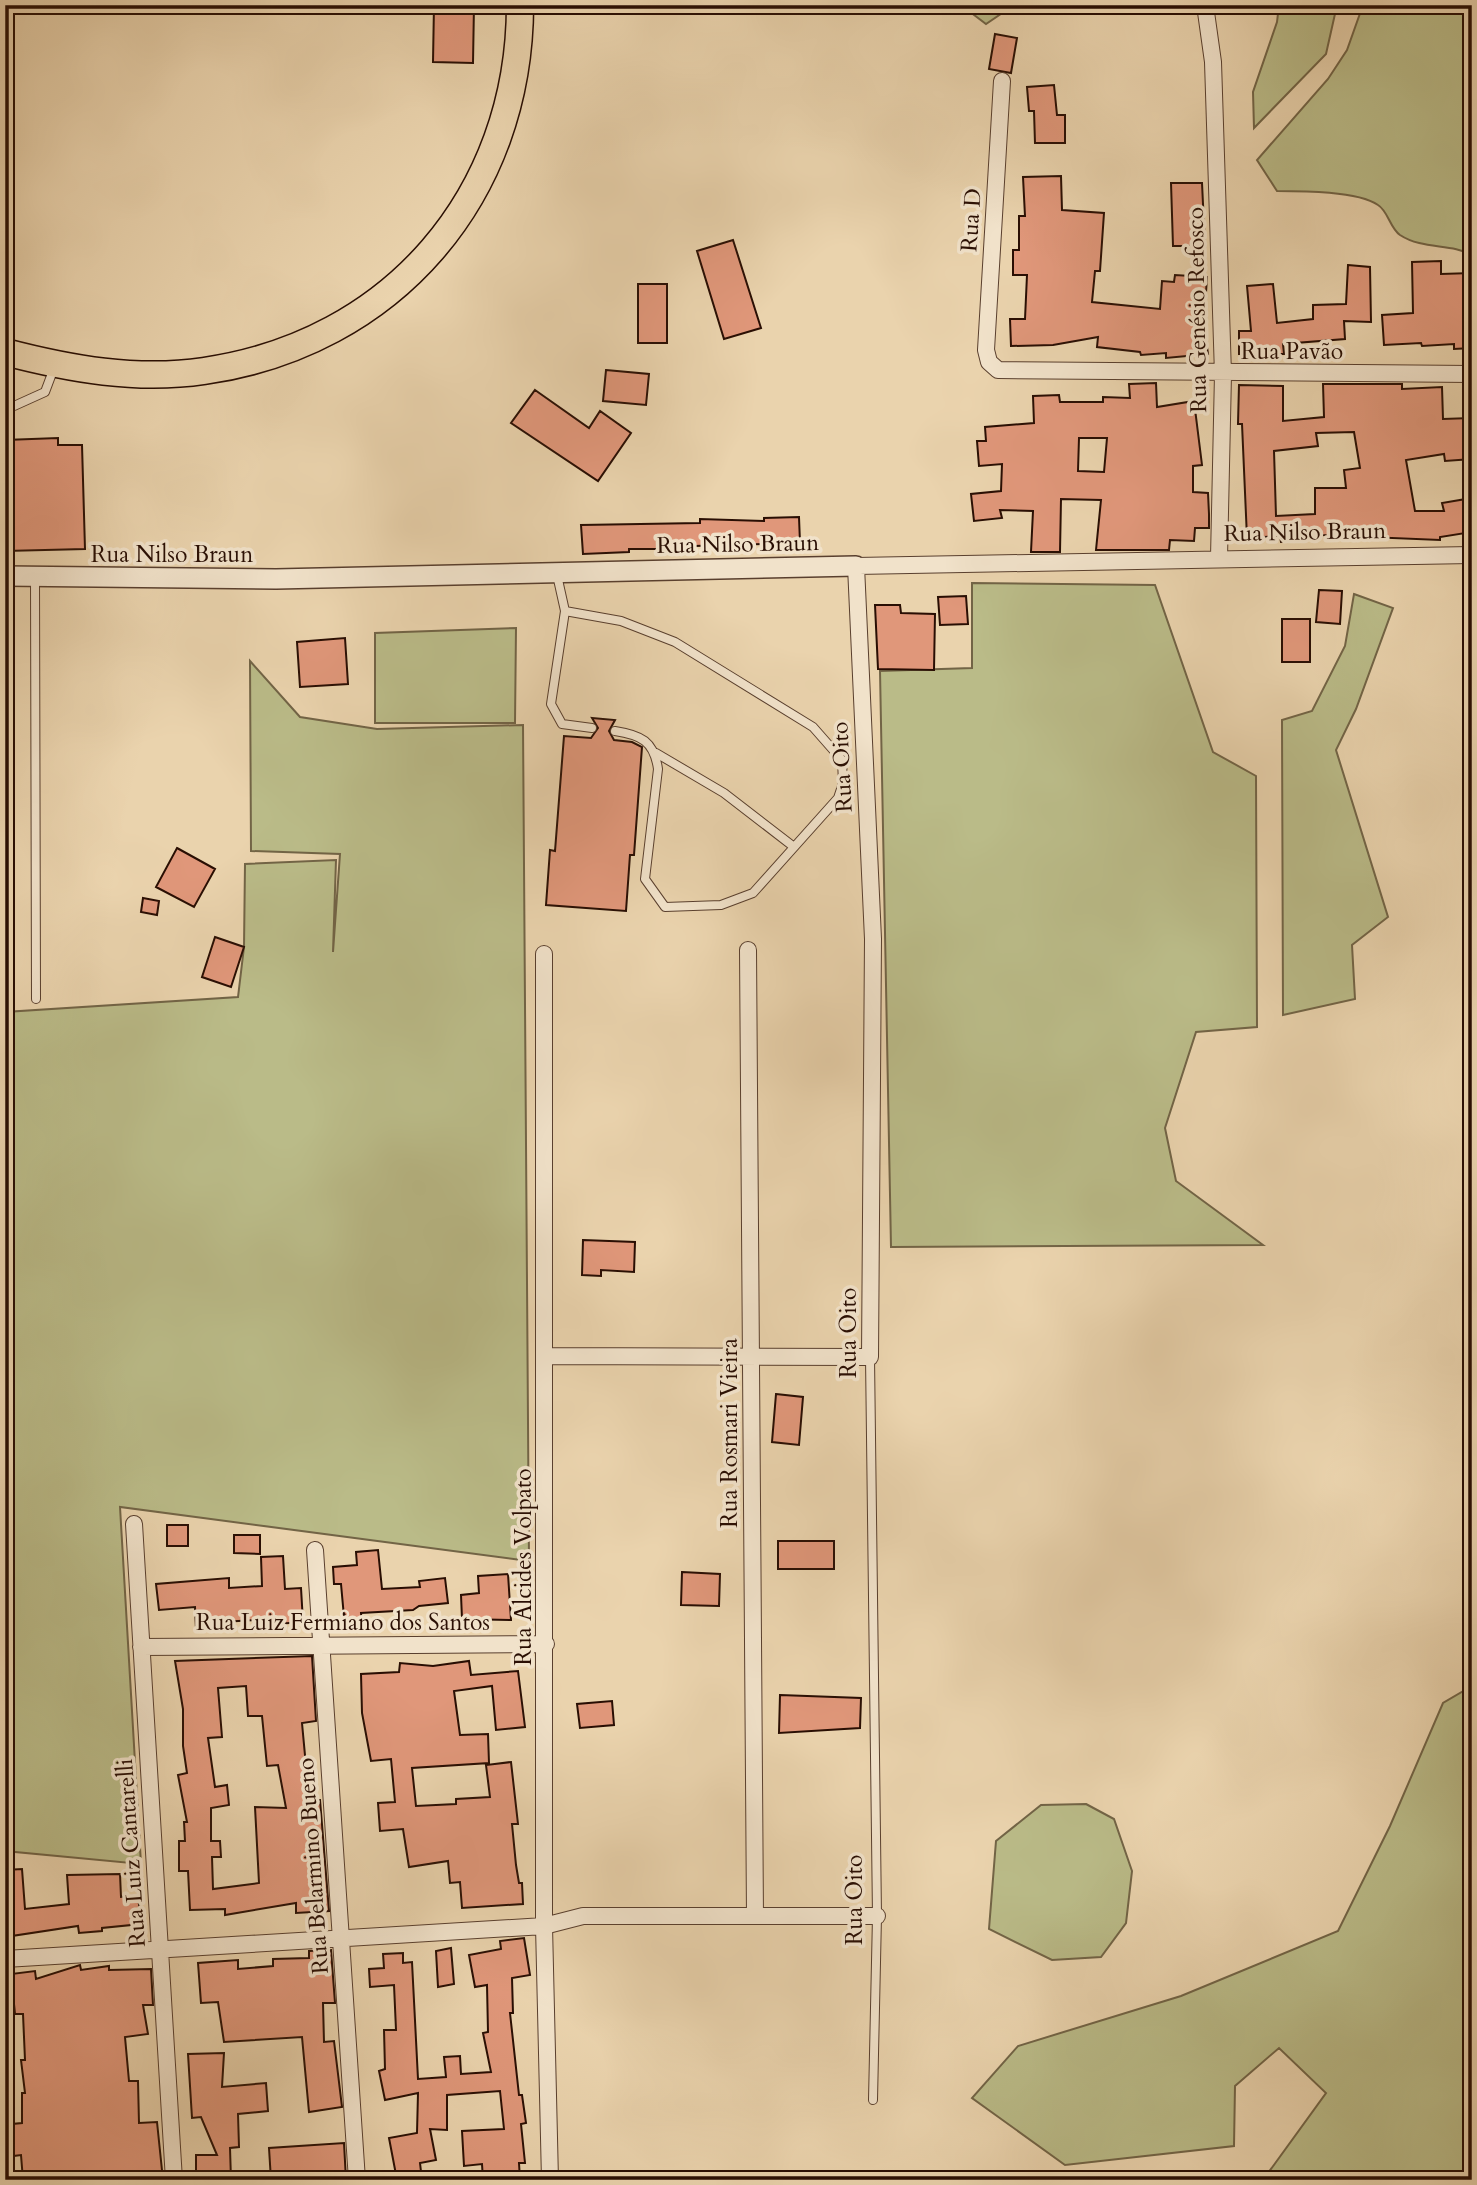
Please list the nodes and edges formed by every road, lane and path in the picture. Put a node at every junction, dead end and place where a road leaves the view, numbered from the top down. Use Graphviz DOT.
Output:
graph roads {
  1 [pos="520,5"];
  2 [pos="1205,5"];
  3 [pos="1002,81"];
  4 [pos="5,352"];
  5 [pos="989,362"];
  6 [pos="55,365"];
  7 [pos="1223,374"];
  8 [pos="1472,374"];
  9 [pos="5,405"];
  10 [pos="1472,555"];
  11 [pos="1219,558"];
  12 [pos="856,566"];
  13 [pos="556,572"];
  14 [pos="5,576"];
  15 [pos="35,578"];
  16 [pos="565,611"];
  17 [pos="592,727"];
  18 [pos="615,731"];
  19 [pos="656,753"];
  20 [pos="794,847"];
  21 [pos="748,950"];
  22 [pos="544,954"];
  23 [pos="36,999"];
  24 [pos="545,1356"];
  25 [pos="751,1356"];
  26 [pos="870,1357"];
  27 [pos="134,1524"];
  28 [pos="315,1550"];
  29 [pos="546,1644"];
  30 [pos="322,1645"];
  31 [pos="141,1647"];
  32 [pos="755,1916"];
  33 [pos="877,1916"];
  34 [pos="544,1926"];
  35 [pos="341,1938"];
  36 [pos="160,1949"];
  37 [pos="5,1959"];
  38 [pos="873,2100"];
  39 [pos="174,2180"];
  40 [pos="357,2180"];
  41 [pos="550,2180"];
  1 -- 6 [label="highway"];
  2 -- 7 [label="street, Rua Genésio Refosco"];
  3 -- 5 [label="street, Rua D"];
  4 -- 6 [label="highway"];
  5 -- 7 [label="street, Rua Pavão"];
  6 -- 9 [label="lane"];
  7 -- 8 [label="street, Rua Pavão"];
  7 -- 11 [label="street, Rua Genésio Refosco"];
  10 -- 11 [label="street, Rua Nilso Braun"];
  11 -- 12 [label="street, Rua Nilso Braun"];
  12 -- 13 [label="street, Rua Nilso Braun"];
  12 -- 26 [label="street, Rua Oito"];
  13 -- 15 [label="street, Rua Nilso Braun"];
  13 -- 16 [label="lane"];
  14 -- 15 [label="street, Rua Nilso Braun"];
  15 -- 23 [label="lane"];
  16 -- 17 [label="lane"];
  16 -- 20 [label="lane"];
  18 -- 19 [label="lane"];
  19 -- 20 [label="lane"];
  19 -- 20 [label="lane"];
  21 -- 25 [label="street, Rua Rosmari Vieira"];
  22 -- 24 [label="street, Rua Alcides Volpato"];
  24 -- 25 [label="street"];
  24 -- 29 [label="street, Rua Alcides Volpato"];
  25 -- 26 [label="street"];
  25 -- 32 [label="street, Rua Rosmari Vieira"];
  26 -- 33 [label="lane, Rua Oito"];
  27 -- 31 [label="street, Rua Luiz Cantarelli"];
  28 -- 30 [label="street, Rua Belarmino Bueno"];
  29 -- 30 [label="street, Rua Luiz Fermiano dos Santos"];
  29 -- 34 [label="street, Rua Alcides Volpato"];
  30 -- 31 [label="street, Rua Luiz Fermiano dos Santos"];
  30 -- 35 [label="street, Rua Belarmino Bueno"];
  31 -- 36 [label="street, Rua Luiz Cantarelli"];
  32 -- 33 [label="street"];
  32 -- 34 [label="street"];
  33 -- 38 [label="lane, Rua Oito"];
  34 -- 35 [label="street"];
  34 -- 41 [label="street, Rua Alcides Volpato"];
  35 -- 36 [label="street"];
  35 -- 40 [label="street, Rua Belarmino Bueno"];
  36 -- 37 [label="street"];
  36 -- 39 [label="street, Rua Luiz Cantarelli"];
}
